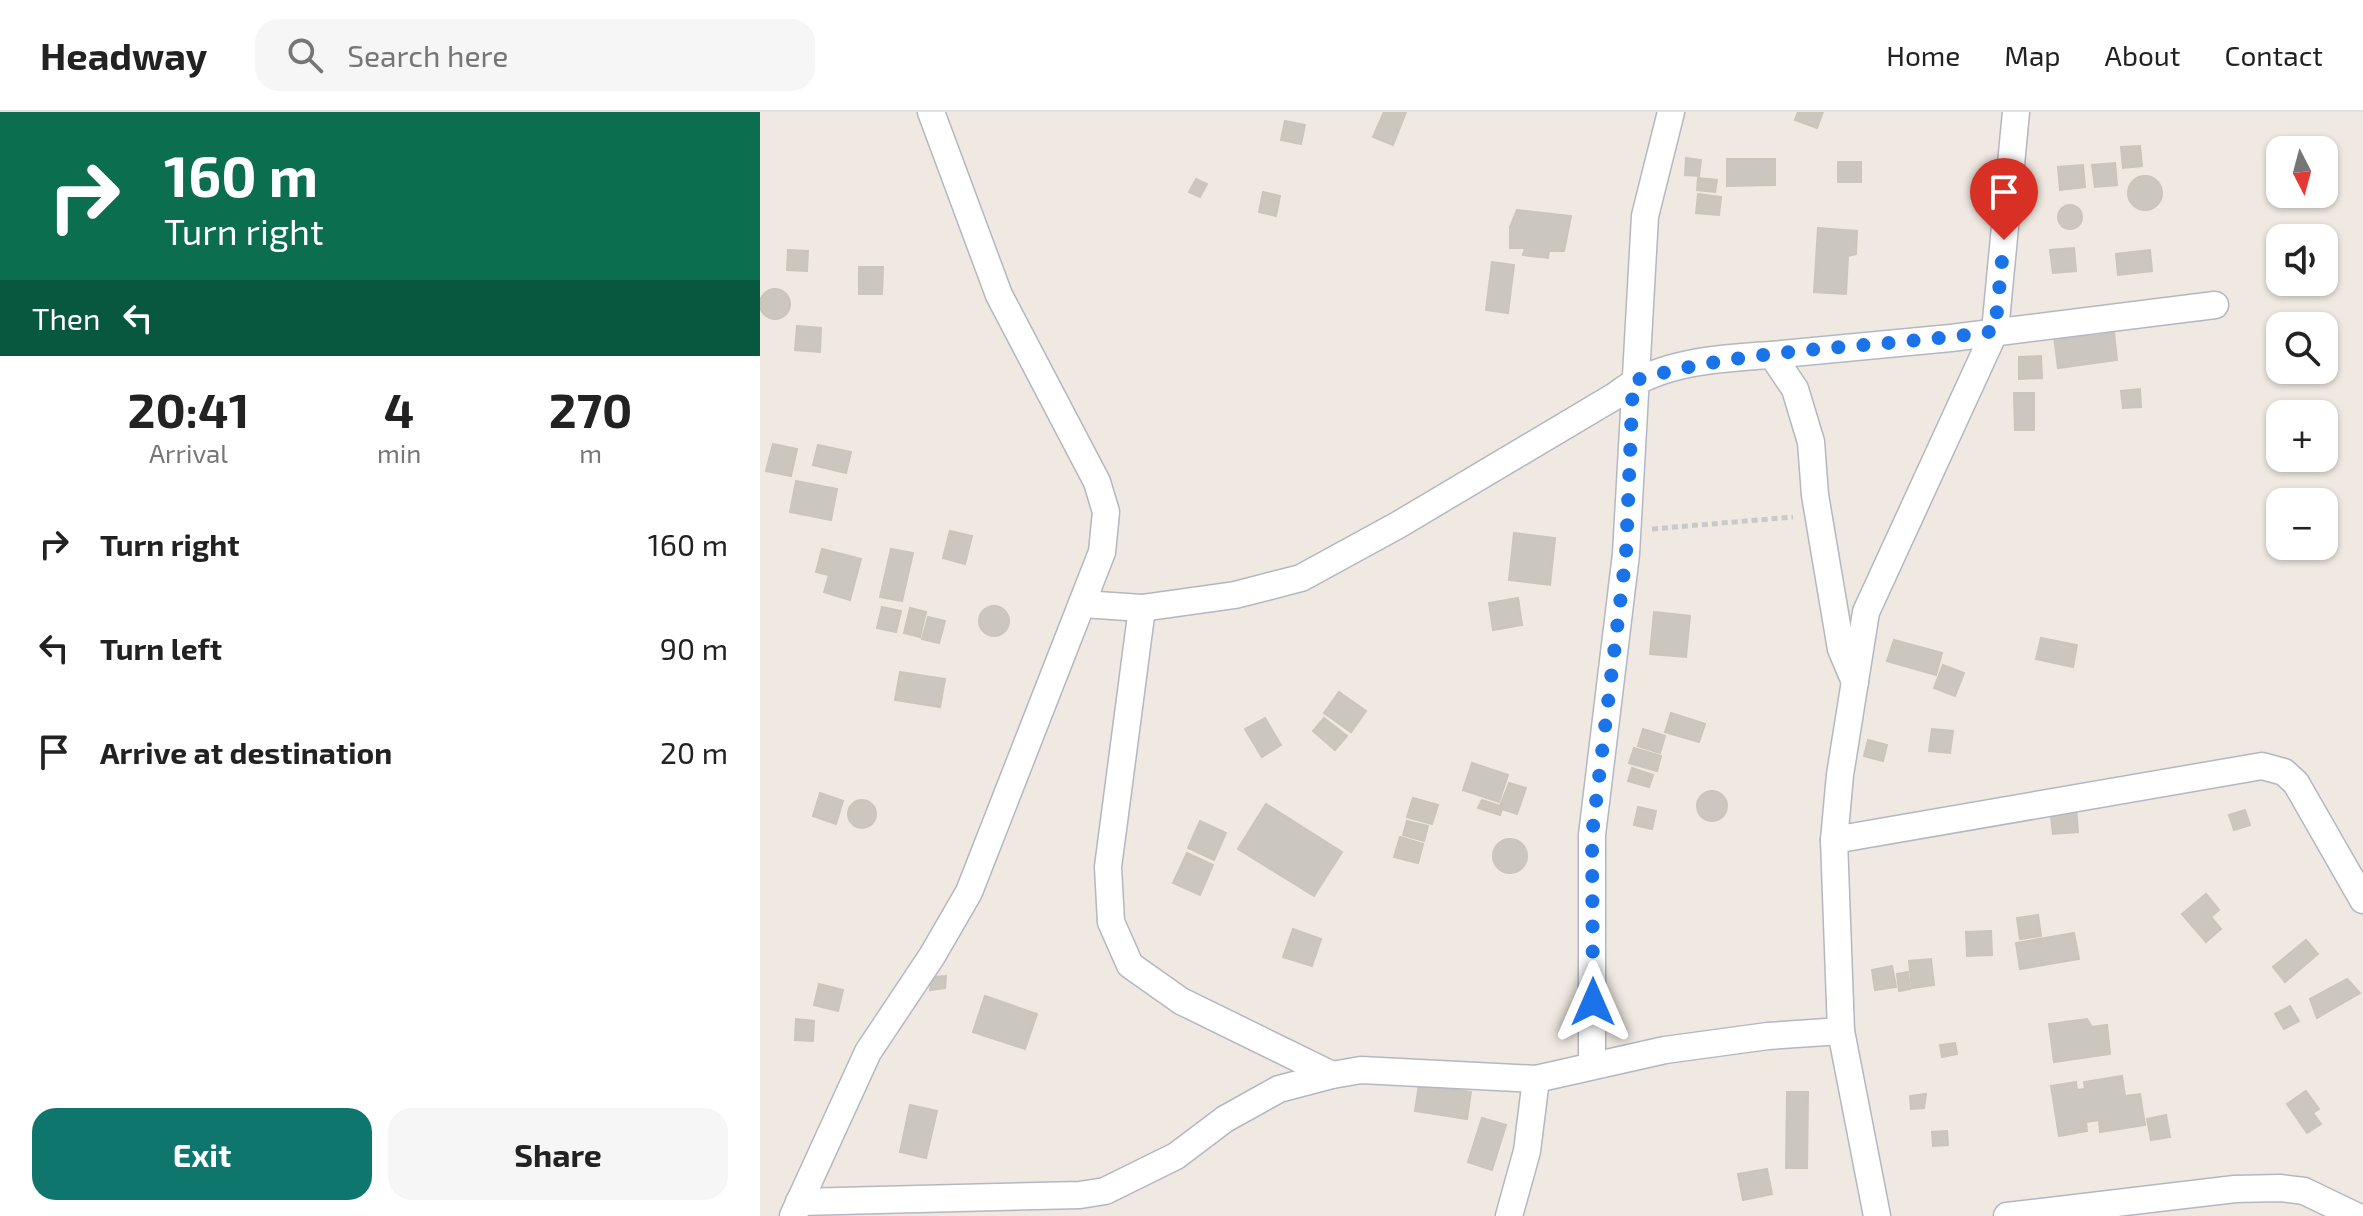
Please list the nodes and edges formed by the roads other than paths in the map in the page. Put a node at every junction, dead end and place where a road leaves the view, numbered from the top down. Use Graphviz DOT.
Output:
graph roads {
  1 [pos="931,112"];
  2 [pos="1671,112"];
  3 [pos="2016,112"];
  4 [pos="2215,305"];
  5 [pos="1995,331"];
  6 [pos="1772,355"];
  7 [pos="1633,381"];
  8 [pos="1082,604"];
  9 [pos="1142,608"];
  10 [pos="1855,683"];
  11 [pos="1834,840"];
  12 [pos="2363,900"];
  13 [pos="1841,1031"];
  14 [pos="1592,1065"];
  15 [pos="1332,1075"];
  16 [pos="1536,1079"];
  17 [pos="796,1209"];
  18 [pos="1509,1216"];
  19 [pos="1877,1216"];
  20 [pos="2007,1216"];
  21 [pos="2356,1216"];
  1 -- 8 [label="street"];
  2 -- 7 [label="street"];
  3 -- 5 [label="street"];
  4 -- 5 [label="street"];
  5 -- 6 [label="street"];
  5 -- 10 [label="street"];
  6 -- 7 [label="street"];
  6 -- 10 [label="street"];
  7 -- 9 [label="street"];
  7 -- 14 [label="street"];
  8 -- 9 [label="street"];
  8 -- 17 [label="street"];
  9 -- 15 [label="street"];
  10 -- 11 [label="street"];
  11 -- 12 [label="street"];
  11 -- 13 [label="street"];
  13 -- 14 [label="street"];
  13 -- 19 [label="street"];
  14 -- 16 [label="street"];
  15 -- 16 [label="street"];
  15 -- 17 [label="street"];
  16 -- 18 [label="street"];
  20 -- 21 [label="street"];
}
